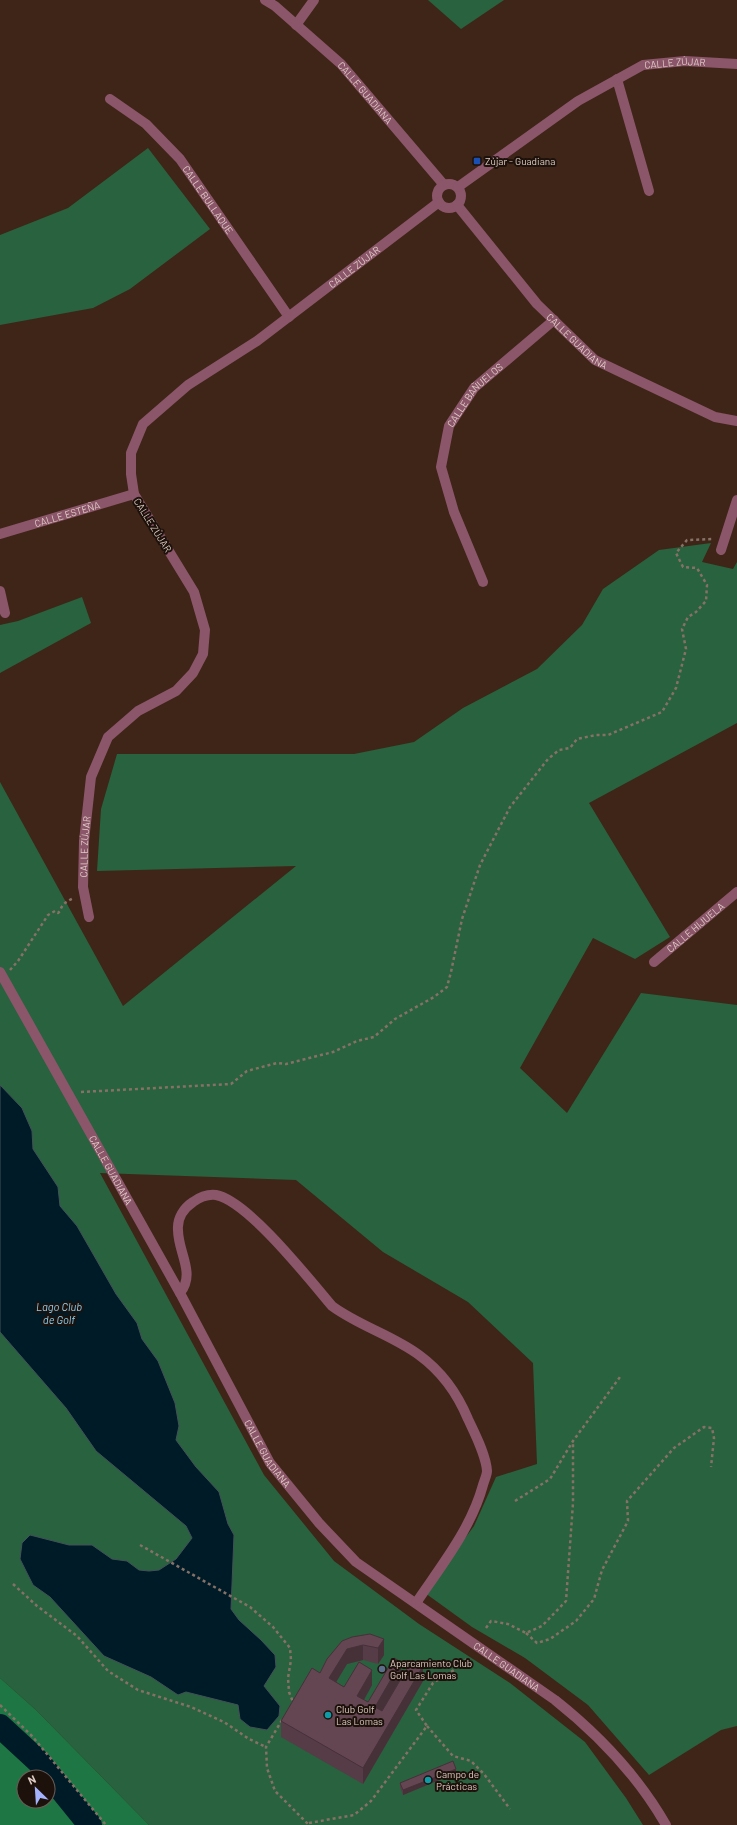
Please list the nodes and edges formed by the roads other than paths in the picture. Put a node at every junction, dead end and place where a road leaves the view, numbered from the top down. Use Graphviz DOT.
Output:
graph roads {
  1 [pos="265,0"];
  2 [pos="314,0"];
  3 [pos="296,25"];
  4 [pos="737,64"];
  5 [pos="618,79"];
  6 [pos="110,99"];
  7 [pos="444,185"];
  8 [pos="458,187"];
  9 [pos="649,191"];
  10 [pos="439,202"];
  11 [pos="457,205"];
  12 [pos="289,317"];
  13 [pos="554,320"];
  14 [pos="737,421"];
  15 [pos="134,494"];
  16 [pos="737,500"];
  17 [pos="0,534"];
  18 [pos="721,550"];
  19 [pos="483,582"];
  20 [pos="0,591"];
  21 [pos="5,613"];
  22 [pos="737,892"];
  23 [pos="89,917"];
  24 [pos="654,962"];
  25 [pos="2,975"];
  26 [pos="180,1294"];
  27 [pos="416,1603"];
  28 [pos="666,1825"];
  1 -- 3 [label="street, CALLE GUADIANA"];
  2 -- 3 [label="street"];
  3 -- 7 [label="street, CALLE GUADIANA"];
  4 -- 5 [label="street, CALLE ZÚJAR"];
  5 -- 8 [label="street, CALLE ZÚJAR"];
  5 -- 9 [label="street"];
  6 -- 12 [label="street, CALLE BULLAQUE"];
  7 -- 8 [label="street"];
  7 -- 10 [label="street"];
  8 -- 11 [label="street"];
  10 -- 11 [label="street"];
  10 -- 12 [label="street, CALLE ZÚJAR"];
  11 -- 13 [label="street, CALLE GUADIANA"];
  12 -- 15 [label="street, CALLE ZÚJAR"];
  13 -- 14 [label="street, CALLE GUADIANA"];
  13 -- 19 [label="street, CALLE BAÑUELOS"];
  15 -- 17 [label="street, CALLE ESTEÑA"];
  15 -- 23 [label="street, CALLE ZÚJAR"];
  16 -- 18 [label="street"];
  20 -- 21 [label="street"];
  22 -- 24 [label="street, CALLE HIJUELA"];
  25 -- 26 [label="street, CALLE GUADIANA"];
  26 -- 27 [label="street, CALLE GUADIANA"];
  26 -- 27 [label="street"];
  27 -- 28 [label="street, CALLE GUADIANA"];
}
